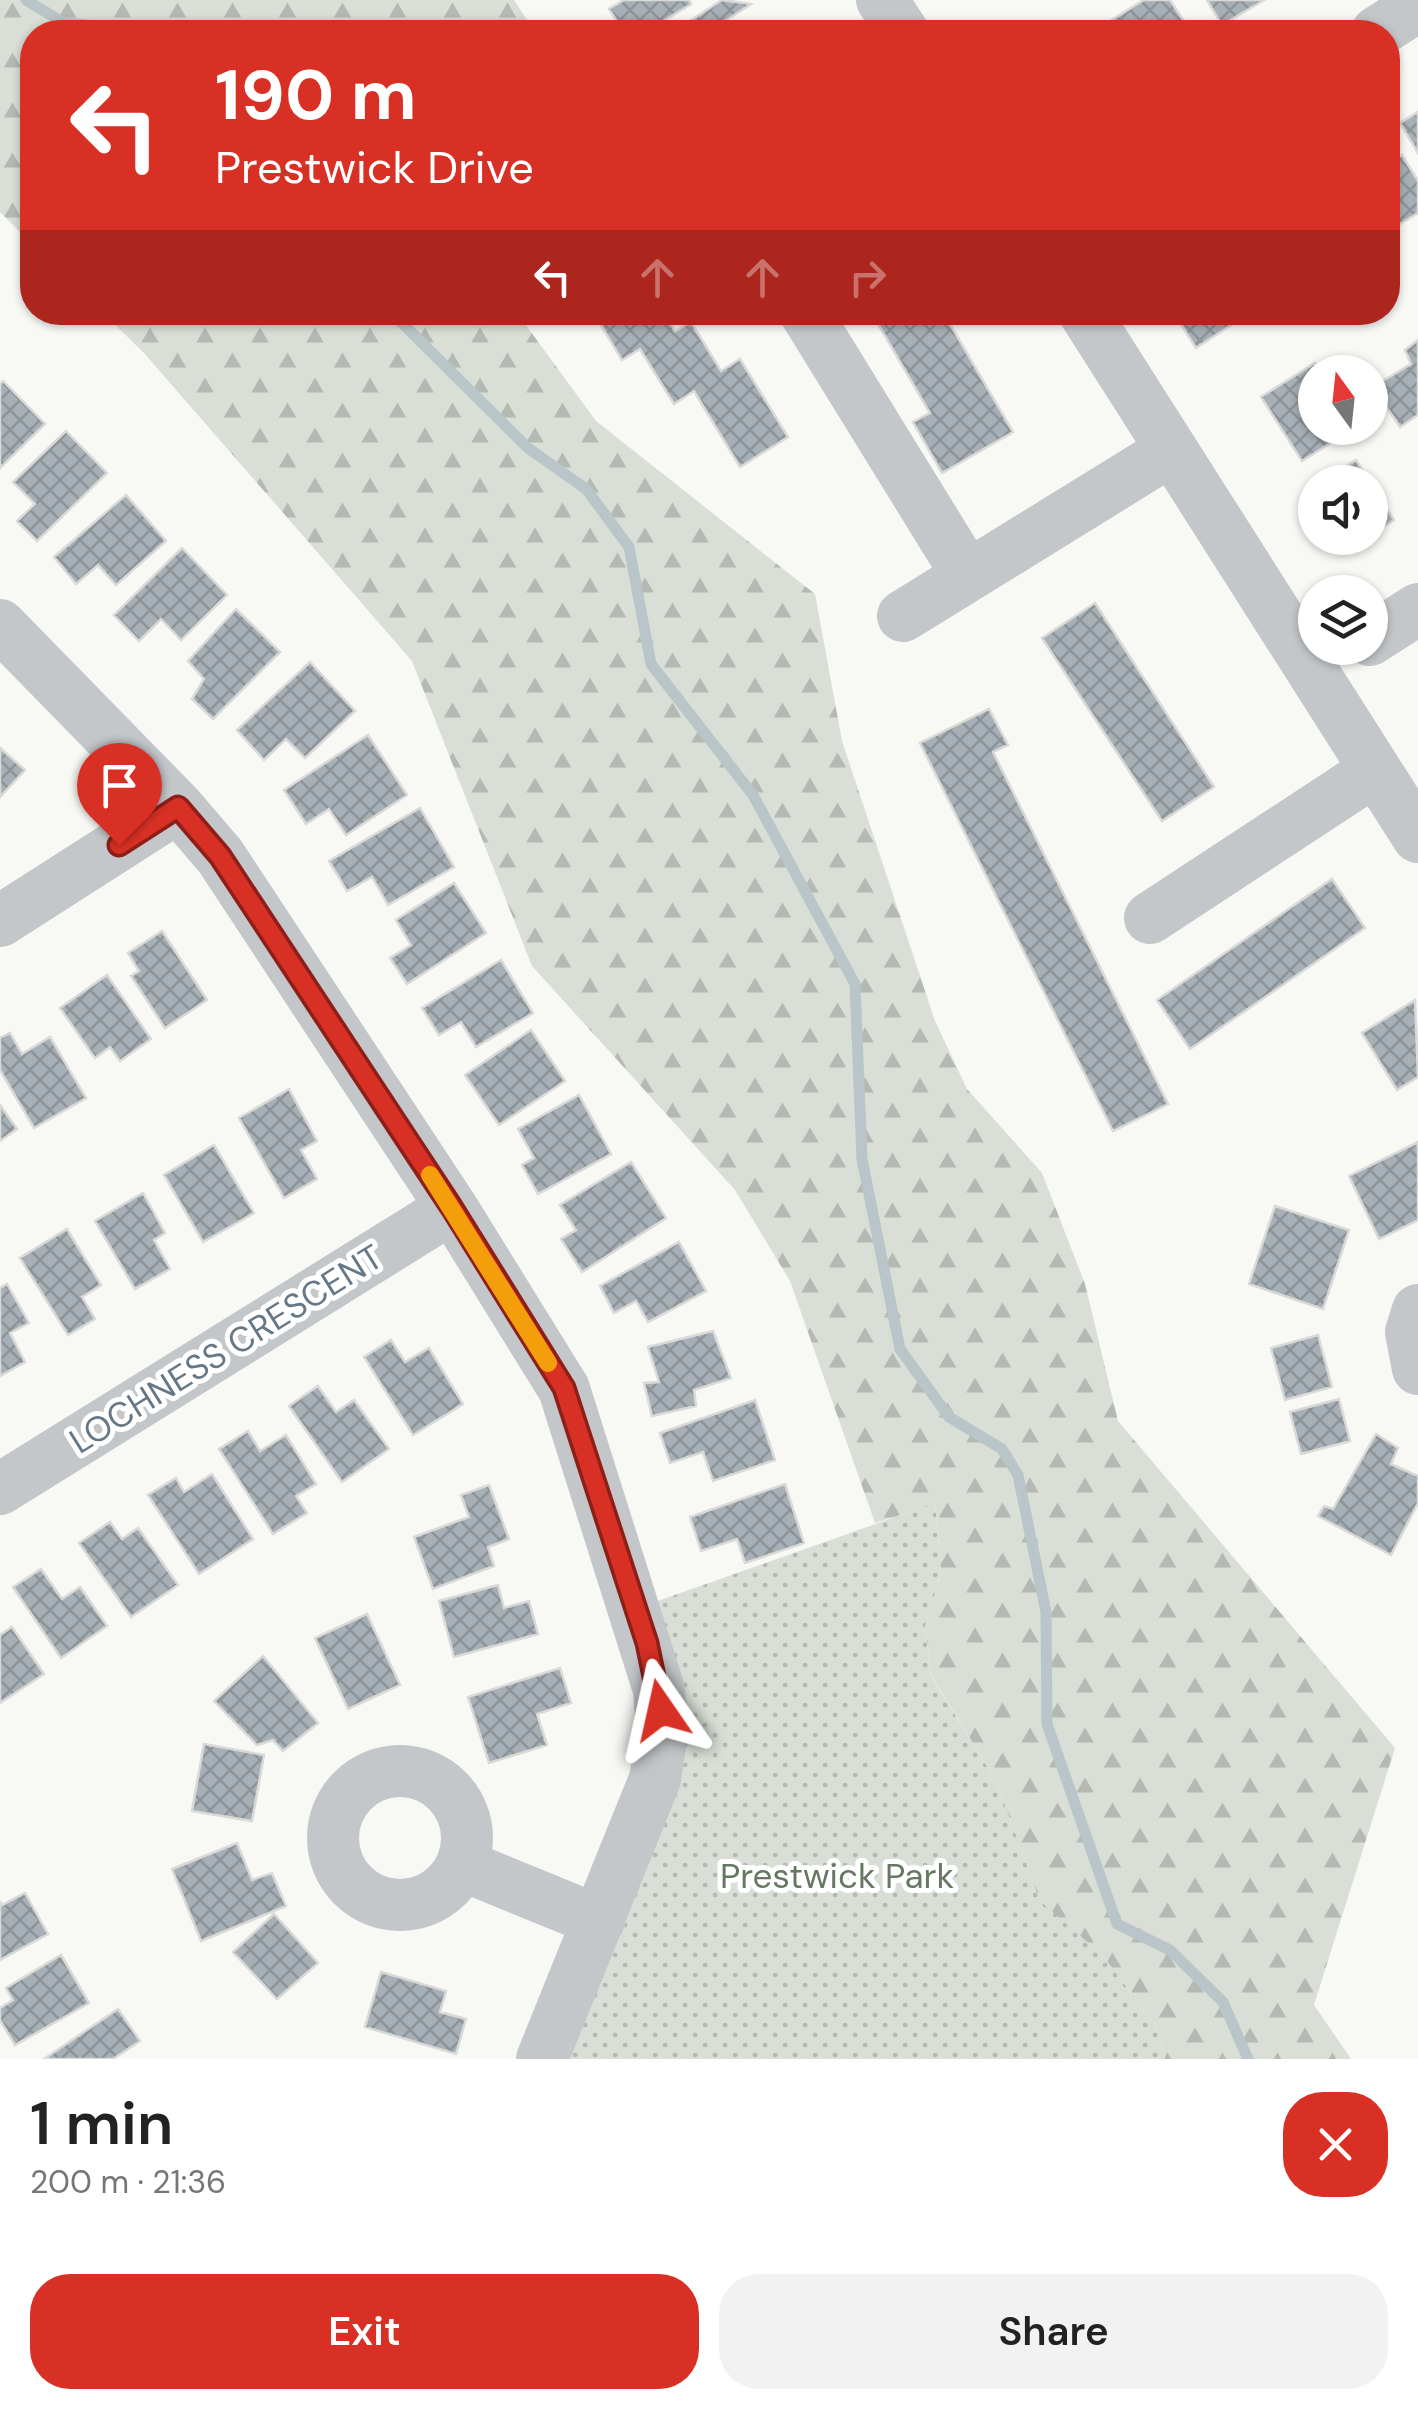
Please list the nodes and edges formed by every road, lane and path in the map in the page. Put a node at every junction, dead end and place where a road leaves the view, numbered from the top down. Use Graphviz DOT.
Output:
graph roads {
  1 [pos="1418,6"];
  2 [pos="1396,20"];
  3 [pos="814,325"];
  4 [pos="1092,325"];
  5 [pos="1170,450"];
  6 [pos="966,573"];
  7 [pos="1418,609"];
  8 [pos="903,616"];
  9 [pos="0,625"];
  10 [pos="1388,628"];
  11 [pos="1331,665"];
  12 [pos="1314,676"];
  13 [pos="1374,771"];
  14 [pos="178,807"];
  15 [pos="1418,838"];
  16 [pos="1150,918"];
  17 [pos="0,922"];
  18 [pos="452,1208"];
  19 [pos="1418,1310"];
  20 [pos="1418,1368"];
  21 [pos="0,1489"];
  22 [pos="462,1865"];
  23 [pos="598,1921"];
  24 [pos="542,2059"];
  1 -- 2 [label="street"];
  3 -- 6 [label="street"];
  4 -- 5 [label="street"];
  5 -- 6 [label="street"];
  5 -- 12 [label="street"];
  6 -- 8 [label="street"];
  7 -- 10 [label="street"];
  9 -- 14 [label="street"];
  11 -- 12 [label="street"];
  12 -- 13 [label="street"];
  13 -- 15 [label="street"];
  13 -- 16 [label="street"];
  14 -- 17 [label="street"];
  14 -- 18 [label="street"];
  18 -- 21 [label="street, LOCHNESS CRESCENT"];
  18 -- 23 [label="street"];
  19 -- 20 [label="street"];
  22 -- 23 [label="street"];
  23 -- 24 [label="street"];
}
